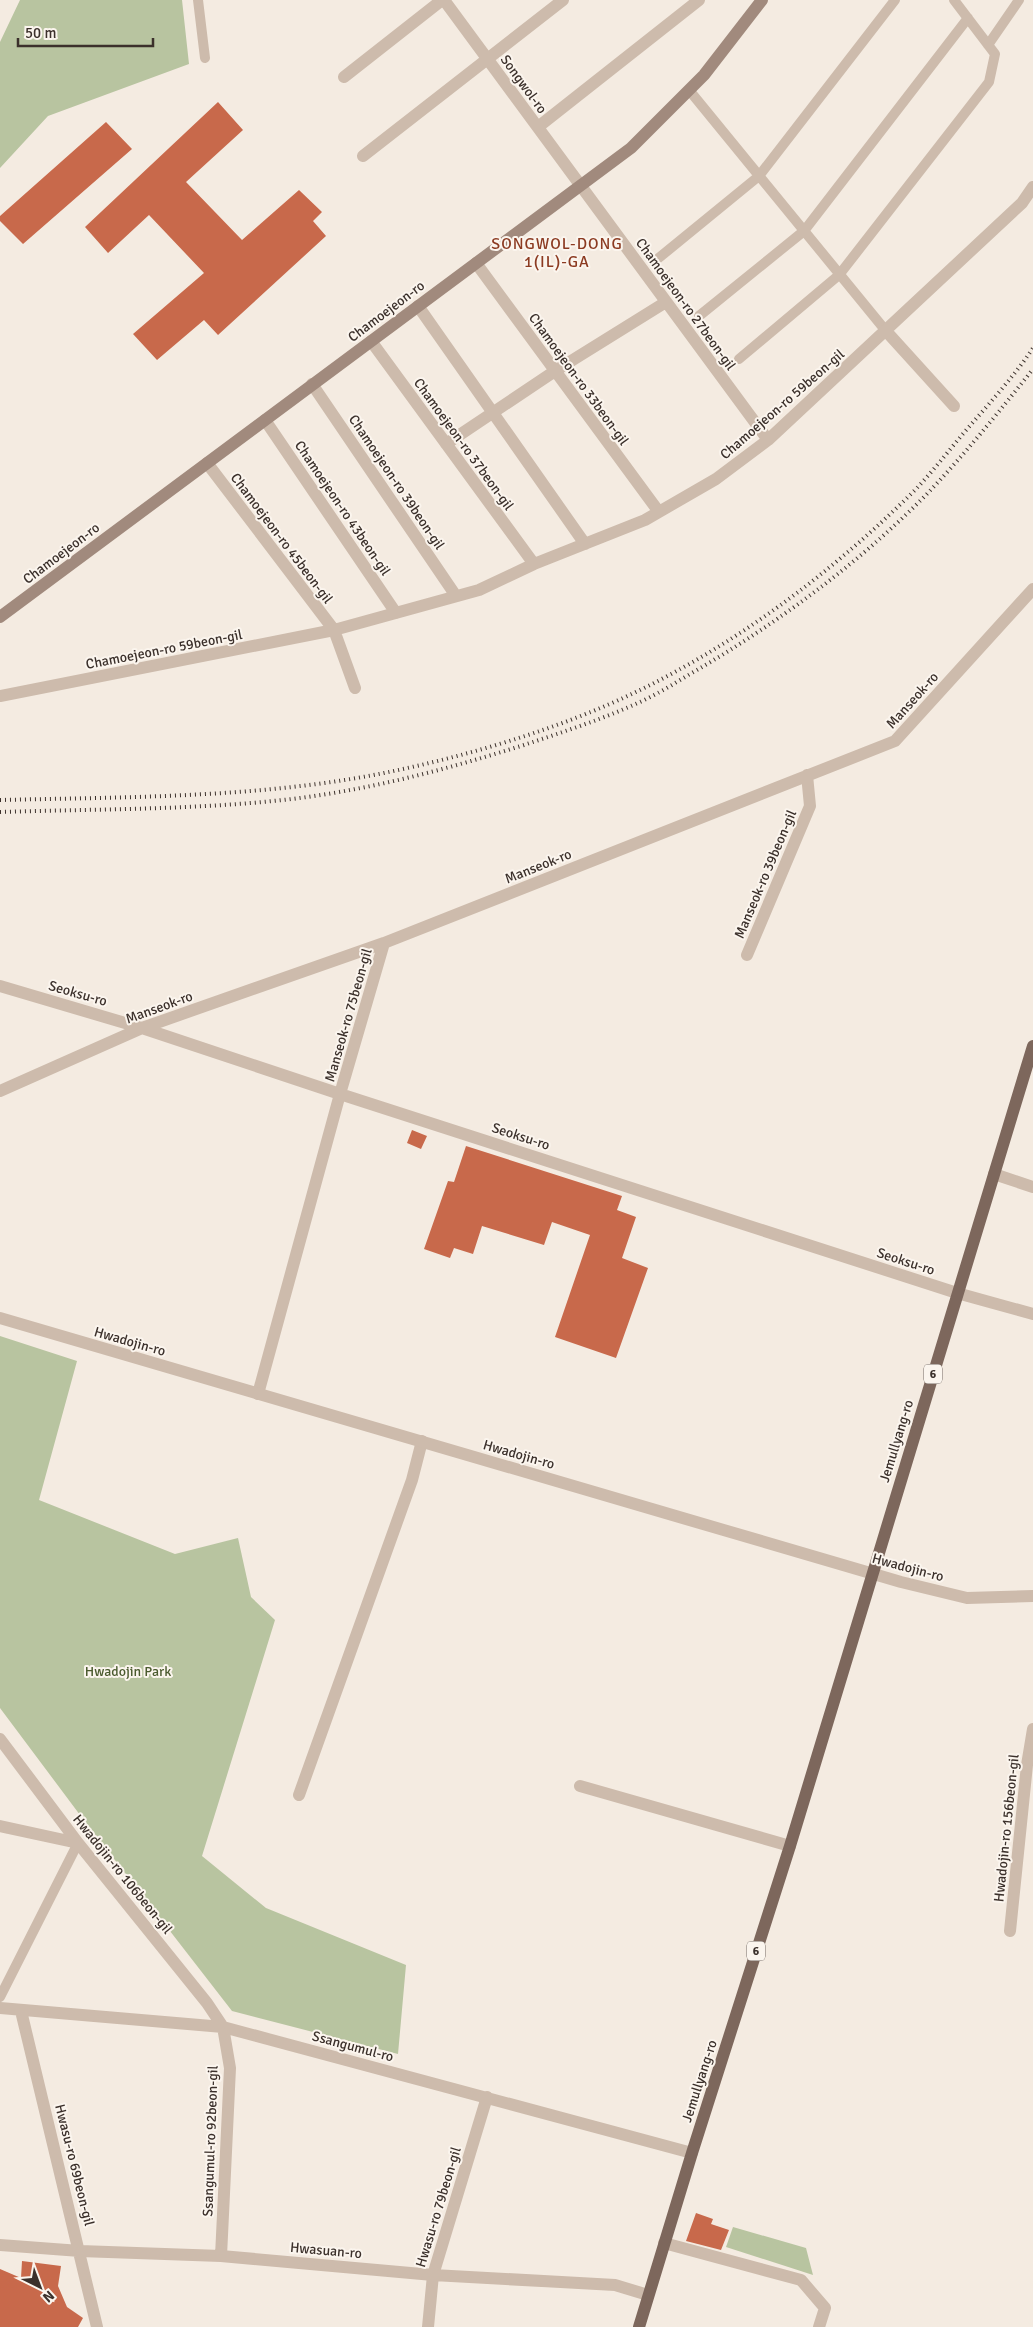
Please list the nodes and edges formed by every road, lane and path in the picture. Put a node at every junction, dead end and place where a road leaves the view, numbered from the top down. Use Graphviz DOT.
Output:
graph roads {
  1 [pos="198,0"];
  2 [pos="443,0"];
  3 [pos="563,0"];
  4 [pos="699,0"];
  5 [pos="762,0"];
  6 [pos="895,0"];
  7 [pos="954,0"];
  8 [pos="1019,0"];
  9 [pos="968,18"];
  10 [pos="988,44"];
  11 [pos="205,58"];
  12 [pos="487,59"];
  13 [pos="344,77"];
  14 [pos="689,90"];
  15 [pos="538,128"];
  16 [pos="363,156"];
  17 [pos="759,176"];
  18 [pos="580,185"];
  19 [pos="1033,187"];
  20 [pos="804,231"];
  21 [pos="654,261"];
  22 [pos="476,263"];
  23 [pos="840,274"];
  24 [pos="666,302"];
  25 [pos="418,306"];
  26 [pos="699,316"];
  27 [pos="886,331"];
  28 [pos="371,341"];
  29 [pos="739,359"];
  30 [pos="556,371"];
  31 [pos="312,384"];
  32 [pos="954,406"];
  33 [pos="491,413"];
  34 [pos="265,420"];
  35 [pos="768,440"];
  36 [pos="446,444"];
  37 [pos="207,463"];
  38 [pos="658,512"];
  39 [pos="585,544"];
  40 [pos="534,564"];
  41 [pos="1033,589"];
  42 [pos="456,596"];
  43 [pos="396,613"];
  44 [pos="0,617"];
  45 [pos="334,630"];
  46 [pos="355,688"];
  47 [pos="0,696"];
  48 [pos="807,775"];
  49 [pos="384,944"];
  50 [pos="748,955"];
  51 [pos="0,986"];
  52 [pos="142,1028"];
  53 [pos="1033,1046"];
  54 [pos="0,1091"];
  55 [pos="340,1094"];
  56 [pos="994,1174"];
  57 [pos="1033,1187"];
  58 [pos="957,1293"];
  59 [pos="1033,1314"];
  60 [pos="0,1318"];
  61 [pos="258,1394"];
  62 [pos="422,1442"];
  63 [pos="872,1574"];
  64 [pos="1033,1596"];
  65 [pos="1033,1729"];
  66 [pos="0,1739"];
  67 [pos="1030,1764"];
  68 [pos="580,1786"];
  69 [pos="299,1795"];
  70 [pos="0,1826"];
  71 [pos="78,1843"];
  72 [pos="790,1846"];
  73 [pos="1010,1931"];
  74 [pos="0,1998"];
  75 [pos="0,2008"];
  76 [pos="21,2011"];
  77 [pos="223,2027"];
  78 [pos="487,2096"];
  79 [pos="692,2153"];
  80 [pos="664,2242"];
  81 [pos="0,2245"];
  82 [pos="80,2251"];
  83 [pos="221,2256"];
  84 [pos="433,2275"];
  85 [pos="648,2295"];
  86 [pos="98,2327"];
  87 [pos="428,2327"];
  88 [pos="639,2327"];
  89 [pos="819,2327"];
  1 -- 11 [label="lane"];
  2 -- 12 [label="street, Songwol-ro"];
  2 -- 13 [label="street"];
  3 -- 12 [label="street"];
  4 -- 15 [label="street"];
  5 -- 14 [label="main road, Chamoejeon-ro"];
  6 -- 17 [label="lane"];
  7 -- 9 [label="lane"];
  8 -- 10 [label="lane"];
  9 -- 10 [label="lane"];
  9 -- 20 [label="lane"];
  10 -- 23 [label="lane"];
  12 -- 15 [label="street, Songwol-ro"];
  12 -- 16 [label="street"];
  14 -- 17 [label="lane"];
  14 -- 18 [label="main road, Chamoejeon-ro"];
  15 -- 18 [label="street, Songwol-ro"];
  17 -- 20 [label="lane"];
  17 -- 21 [label="lane"];
  18 -- 22 [label="main road, Chamoejeon-ro"];
  18 -- 24 [label="street, Chamoejeon-ro 27beon-gil"];
  19 -- 27 [label="street, Chamoejeon-ro 59beon-gil"];
  20 -- 23 [label="lane"];
  20 -- 26 [label="lane"];
  22 -- 25 [label="main road, Chamoejeon-ro"];
  22 -- 30 [label="street, Chamoejeon-ro 33beon-gil"];
  23 -- 27 [label="lane"];
  23 -- 29 [label="lane"];
  24 -- 30 [label="street"];
  24 -- 35 [label="street, Chamoejeon-ro 27beon-gil"];
  25 -- 28 [label="main road, Chamoejeon-ro"];
  25 -- 33 [label="street"];
  27 -- 32 [label="street"];
  27 -- 35 [label="street, Chamoejeon-ro 59beon-gil"];
  28 -- 31 [label="main road, Chamoejeon-ro"];
  28 -- 36 [label="street, Chamoejeon-ro 37beon-gil"];
  30 -- 33 [label="street"];
  30 -- 38 [label="street, Chamoejeon-ro 33beon-gil"];
  31 -- 34 [label="main road, Chamoejeon-ro"];
  31 -- 42 [label="street, Chamoejeon-ro 39beon-gil"];
  33 -- 36 [label="street"];
  33 -- 39 [label="street"];
  34 -- 37 [label="main road, Chamoejeon-ro"];
  34 -- 43 [label="street, Chamoejeon-ro 43beon-gil"];
  35 -- 38 [label="street, Chamoejeon-ro 59beon-gil"];
  36 -- 40 [label="street, Chamoejeon-ro 37beon-gil"];
  37 -- 44 [label="main road, Chamoejeon-ro"];
  37 -- 45 [label="street, Chamoejeon-ro 45beon-gil"];
  38 -- 39 [label="street, Chamoejeon-ro 59beon-gil"];
  39 -- 40 [label="street, Chamoejeon-ro 59beon-gil"];
  40 -- 42 [label="street, Chamoejeon-ro 59beon-gil"];
  41 -- 48 [label="street, Manseok-ro"];
  42 -- 43 [label="street, Chamoejeon-ro 59beon-gil"];
  43 -- 45 [label="street, Chamoejeon-ro 59beon-gil"];
  45 -- 46 [label="street"];
  45 -- 47 [label="street, Chamoejeon-ro 59beon-gil"];
  48 -- 49 [label="street, Manseok-ro"];
  48 -- 50 [label="street, Manseok-ro 39beon-gil"];
  49 -- 52 [label="street, Manseok-ro"];
  49 -- 55 [label="street, Manseok-ro 75beon-gil"];
  51 -- 52 [label="street, Seoksu-ro"];
  52 -- 54 [label="street, Manseok-ro"];
  52 -- 55 [label="street, Seoksu-ro"];
  53 -- 56 [label="main road, Jemullyang-ro / 6"];
  55 -- 58 [label="street, Seoksu-ro"];
  55 -- 61 [label="street, Manseok-ro 75beon-gil"];
  56 -- 57 [label="street"];
  56 -- 58 [label="main road, Jemullyang-ro / 6"];
  58 -- 59 [label="street, Seoksu-ro"];
  58 -- 63 [label="main road, Jemullyang-ro / 6"];
  60 -- 61 [label="street, Hwadojin-ro"];
  61 -- 62 [label="street, Hwadojin-ro"];
  62 -- 63 [label="street, Hwadojin-ro"];
  62 -- 69 [label="street"];
  63 -- 64 [label="street, Hwadojin-ro"];
  63 -- 72 [label="main road, Jemullyang-ro / 6"];
  65 -- 67 [label="street, Hwadojin-ro 156beon-gil"];
  66 -- 71 [label="street, Hwadojin-ro 106beon-gil"];
  67 -- 73 [label="street, Hwadojin-ro 156beon-gil"];
  68 -- 72 [label="street"];
  70 -- 71 [label="street"];
  71 -- 74 [label="lane"];
  71 -- 77 [label="street, Hwadojin-ro 106beon-gil"];
  72 -- 79 [label="main road, Jemullyang-ro / 6"];
  75 -- 76 [label="street, Ssangumul-ro"];
  76 -- 77 [label="street, Ssangumul-ro"];
  76 -- 82 [label="street, Hwasu-ro 69beon-gil"];
  77 -- 78 [label="street, Ssangumul-ro"];
  77 -- 83 [label="street, Ssangumul-ro 92beon-gil"];
  78 -- 79 [label="street, Ssangumul-ro"];
  78 -- 84 [label="street, Hwasu-ro 79beon-gil"];
  79 -- 80 [label="main road, Jemullyang-ro / 6"];
  80 -- 85 [label="main road, Jemullyang-ro / 6"];
  80 -- 89 [label="street"];
  81 -- 82 [label="street, Hwasuan-ro"];
  82 -- 83 [label="street, Hwasuan-ro"];
  82 -- 86 [label="street, Hwasu-ro 69beon-gil"];
  83 -- 84 [label="street, Hwasuan-ro"];
  84 -- 85 [label="street, Hwasuan-ro"];
  84 -- 87 [label="street, Hwasu-ro 79beon-gil"];
  85 -- 88 [label="main road, Jemullyang-ro / 6"];
}
